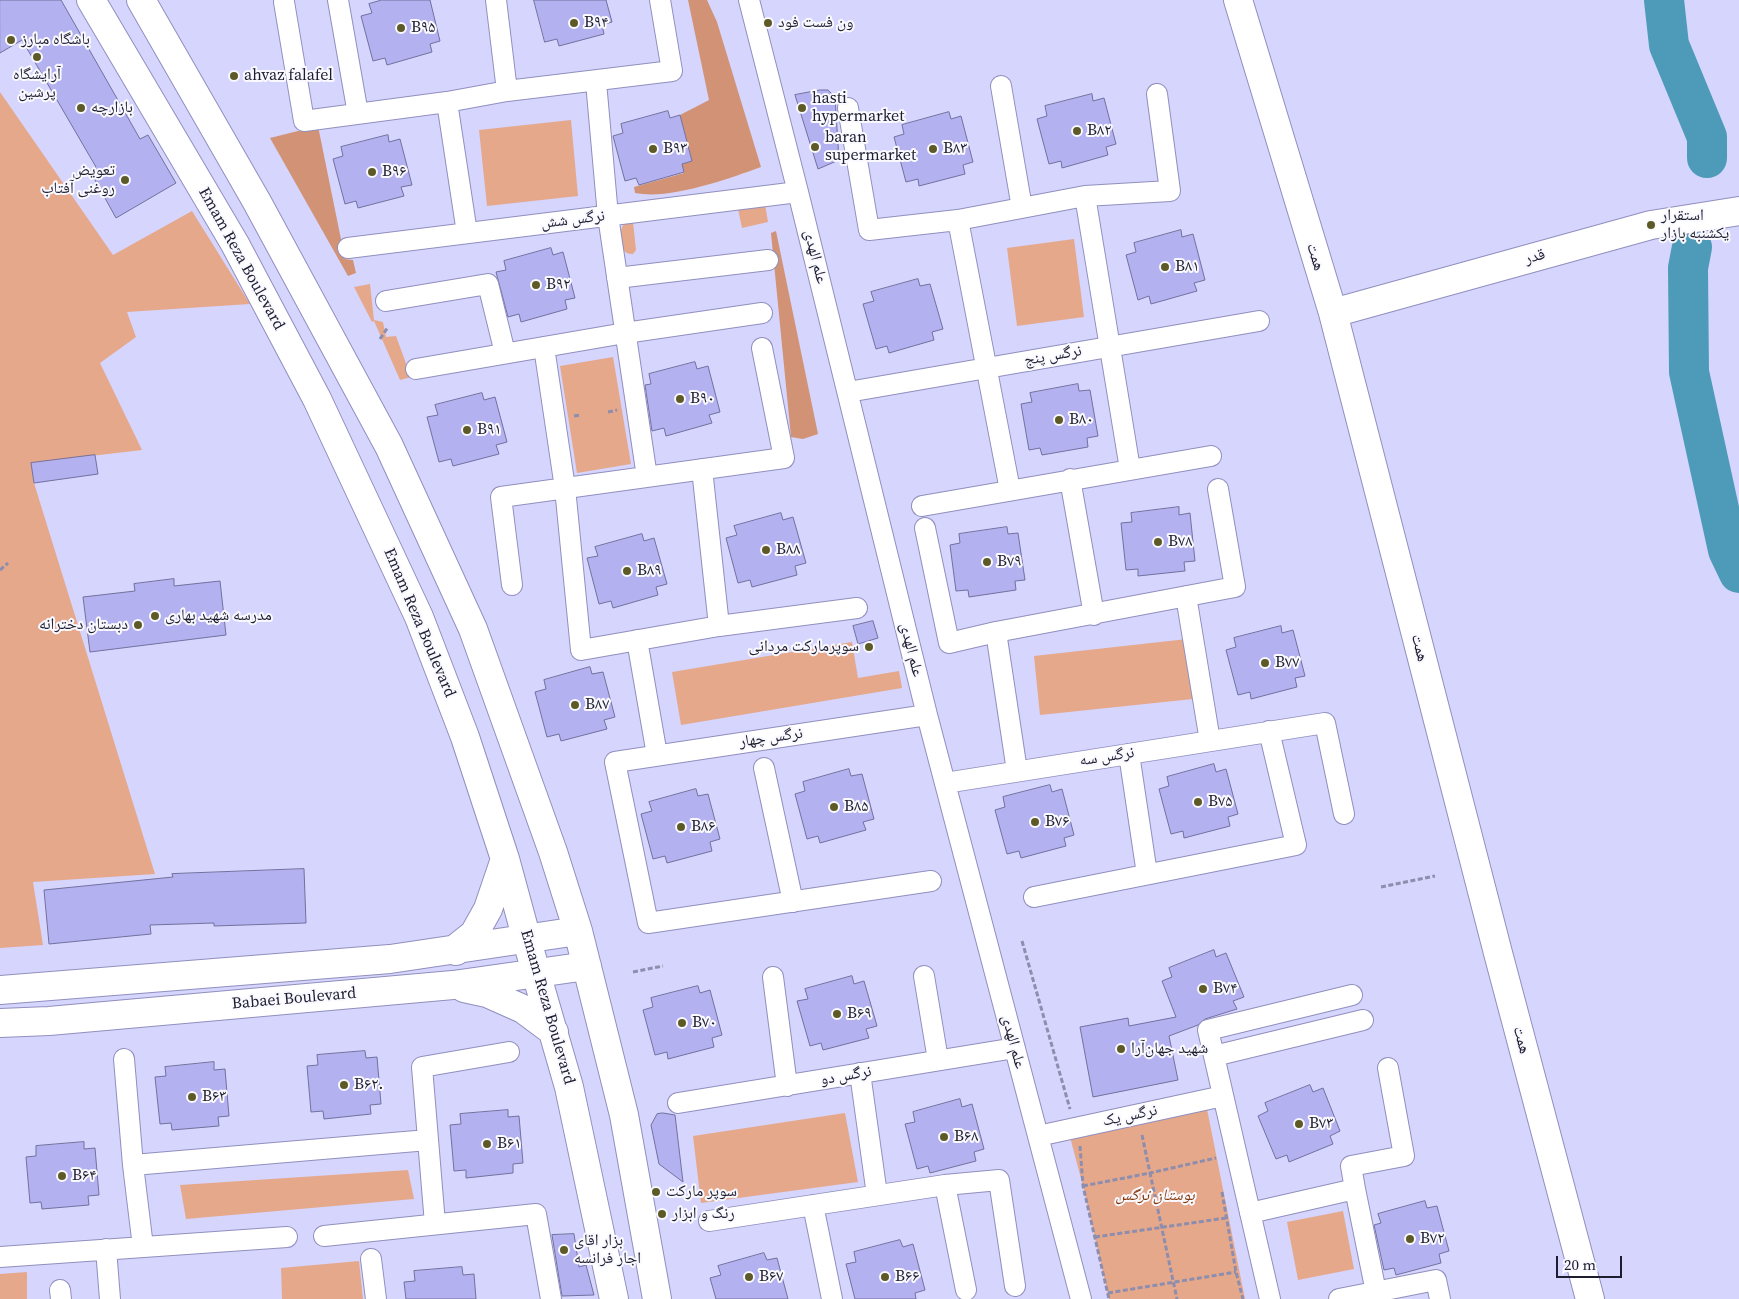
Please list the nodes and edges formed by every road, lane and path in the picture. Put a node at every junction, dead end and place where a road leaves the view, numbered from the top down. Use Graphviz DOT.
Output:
graph roads {
  1 [pos="91,0"];
  2 [pos="140,0"];
  3 [pos="338,0"];
  4 [pos="496,0"];
  5 [pos="660,0"];
  6 [pos="749,0"];
  7 [pos="1238,0"];
  8 [pos="284,2"];
  9 [pos="596,82"];
  10 [pos="1000,86"];
  11 [pos="507,92"];
  12 [pos="1157,94"];
  13 [pos="447,102"];
  14 [pos="848,108"];
  15 [pos="358,114"];
  16 [pos="798,192"];
  17 [pos="1085,196"];
  18 [pos="1022,208"];
  19 [pos="1739,211"];
  20 [pos="608,216"];
  21 [pos="958,220"];
  22 [pos="466,233"];
  23 [pos="348,248"];
  24 [pos="768,260"];
  25 [pos="617,278"];
  26 [pos="386,301"];
  27 [pos="762,313"];
  28 [pos="1332,314"];
  29 [pos="1258,321"];
  30 [pos="388,326"];
  31 [pos="626,332"];
  32 [pos="380,339"];
  33 [pos="1110,346"];
  34 [pos="544,347"];
  35 [pos="762,348"];
  36 [pos="505,354"];
  37 [pos="986,368"];
  38 [pos="416,369"];
  39 [pos="848,392"];
  40 [pos="1211,456"];
  41 [pos="702,469"];
  42 [pos="1130,470"];
  43 [pos="646,477"];
  44 [pos="1070,480"];
  45 [pos="565,488"];
  46 [pos="1218,489"];
  47 [pos="1010,490"];
  48 [pos="922,506"];
  49 [pos="925,528"];
  50 [pos="8,563"];
  51 [pos="0,570"];
  52 [pos="512,585"];
  53 [pos="1186,596"];
  54 [pos="857,608"];
  55 [pos="1094,615"];
  56 [pos="719,626"];
  57 [pos="996,632"];
  58 [pos="637,640"];
  59 [pos="927,715"];
  60 [pos="1269,731"];
  61 [pos="1210,741"];
  62 [pos="1129,754"];
  63 [pos="657,755"];
  64 [pos="764,768"];
  65 [pos="1017,771"];
  66 [pos="945,783"];
  67 [pos="1344,814"];
  68 [pos="505,859"];
  69 [pos="1147,874"];
  70 [pos="1435,876"];
  71 [pos="932,881"];
  72 [pos="1381,887"];
  73 [pos="1034,897"];
  74 [pos="793,902"];
  75 [pos="578,931"];
  76 [pos="528,938"];
  77 [pos="1022,941"];
  78 [pos="454,950"];
  79 [pos="587,966"];
  80 [pos="663,966"];
  81 [pos="633,972"];
  82 [pos="536,973"];
  83 [pos="924,976"];
  84 [pos="773,977"];
  85 [pos="453,985"];
  86 [pos="0,990"];
  87 [pos="1352,995"];
  88 [pos="1363,1020"];
  89 [pos="0,1023"];
  90 [pos="554,1032"];
  91 [pos="1015,1048"];
  92 [pos="509,1052"];
  93 [pos="1214,1056"];
  94 [pos="124,1059"];
  95 [pos="938,1060"];
  96 [pos="1388,1068"];
  97 [pos="860,1073"];
  98 [pos="787,1086"];
  99 [pos="1223,1096"];
  100 [pos="678,1103"];
  101 [pos="1071,1110"];
  102 [pos="1140,1126"];
  103 [pos="1038,1136"];
  104 [pos="1078,1138"];
  105 [pos="428,1140"];
  106 [pos="133,1165"];
  107 [pos="1217,1166"];
  108 [pos="1150,1173"];
  109 [pos="1220,1184"];
  110 [pos="945,1185"];
  111 [pos="1083,1186"];
  112 [pos="1355,1189"];
  113 [pos="876,1195"];
  114 [pos="813,1205"];
  115 [pos="1250,1213"];
  116 [pos="1226,1218"];
  117 [pos="709,1221"];
  118 [pos="435,1224"];
  119 [pos="1162,1228"];
  120 [pos="324,1236"];
  121 [pos="287,1237"];
  122 [pos="1095,1237"];
  123 [pos="143,1247"];
  124 [pos="106,1249"];
  125 [pos="0,1257"];
  126 [pos="371,1259"];
  127 [pos="1236,1272"];
  128 [pos="1174,1282"];
  129 [pos="1015,1286"];
  130 [pos="966,1290"];
  131 [pos="1376,1292"];
  132 [pos="1108,1293"];
  133 [pos="110,1299"];
  134 [pos="376,1299"];
  135 [pos="550,1299"];
  136 [pos="614,1299"];
  137 [pos="658,1299"];
  138 [pos="832,1299"];
  139 [pos="1080,1299"];
  140 [pos="1109,1299"];
  141 [pos="1177,1299"];
  142 [pos="1243,1299"];
  143 [pos="1270,1299"];
  144 [pos="1339,1299"];
  145 [pos="1440,1299"];
  146 [pos="1590,1299"];
  1 -- 68 [label="street, Emam Reza Boulevard"];
  2 -- 75 [label="street"];
  3 -- 15 [label="street"];
  4 -- 11 [label="street"];
  5 -- 9 [label="street"];
  6 -- 16 [label="street, علم الهدی"];
  7 -- 28 [label="street, همت"];
  8 -- 15 [label="street"];
  9 -- 11 [label="street"];
  9 -- 20 [label="street"];
  10 -- 18 [label="street"];
  11 -- 13 [label="street"];
  12 -- 17 [label="street"];
  13 -- 15 [label="street"];
  13 -- 22 [label="street"];
  14 -- 21 [label="street"];
  16 -- 20 [label="street, نرگس شش"];
  16 -- 39 [label="street, علم الهدی"];
  17 -- 18 [label="street"];
  17 -- 33 [label="street"];
  18 -- 21 [label="street"];
  19 -- 28 [label="street, قدر"];
  20 -- 22 [label="street, نرگس شش"];
  20 -- 25 [label="street"];
  21 -- 37 [label="street"];
  22 -- 23 [label="street, نرگس شش"];
  24 -- 25 [label="street"];
  25 -- 31 [label="street"];
  26 -- 36 [label="street"];
  27 -- 31 [label="street"];
  28 -- 146 [label="street, همت"];
  29 -- 33 [label="street, نرگس پنج"];
  30 -- 32 [label="path"];
  31 -- 34 [label="street"];
  31 -- 43 [label="street"];
  33 -- 37 [label="street, نرگس پنج"];
  33 -- 42 [label="street"];
  34 -- 36 [label="street"];
  34 -- 45 [label="street"];
  35 -- 41 [label="street"];
  36 -- 38 [label="street"];
  37 -- 39 [label="street, نرگس پنج"];
  37 -- 47 [label="street"];
  39 -- 59 [label="street, علم الهدی"];
  40 -- 42 [label="street"];
  41 -- 43 [label="street"];
  41 -- 56 [label="street"];
  42 -- 44 [label="street"];
  43 -- 45 [label="street"];
  44 -- 47 [label="street"];
  44 -- 55 [label="street"];
  45 -- 52 [label="street"];
  45 -- 58 [label="street"];
  46 -- 53 [label="street"];
  47 -- 48 [label="street"];
  49 -- 57 [label="street"];
  50 -- 51 [label="path"];
  53 -- 55 [label="street"];
  53 -- 61 [label="street"];
  54 -- 56 [label="street"];
  55 -- 57 [label="street"];
  56 -- 58 [label="street"];
  57 -- 65 [label="street"];
  58 -- 63 [label="street"];
  59 -- 63 [label="street, نرگس چهار"];
  59 -- 66 [label="street, علم الهدی"];
  60 -- 61 [label="street, نرگس سه"];
  60 -- 67 [label="street, نرگس سه"];
  60 -- 69 [label="street"];
  61 -- 62 [label="street, نرگس سه"];
  62 -- 65 [label="street, نرگس سه"];
  62 -- 69 [label="street"];
  63 -- 74 [label="street, نرگس چهار"];
  64 -- 74 [label="street"];
  65 -- 66 [label="street, نرگس سه"];
  66 -- 91 [label="street, علم الهدی"];
  68 -- 76 [label="street, Emam Reza Boulevard"];
  68 -- 78 [label="street"];
  69 -- 73 [label="street"];
  70 -- 72 [label="path"];
  71 -- 74 [label="street"];
  75 -- 76 [label="street, Babaei Boulevard"];
  75 -- 79 [label="street"];
  76 -- 78 [label="street, Babaei Boulevard"];
  76 -- 82 [label="street, Emam Reza Boulevard"];
  77 -- 101 [label="path"];
  78 -- 85 [label="street"];
  78 -- 86 [label="street, Babaei Boulevard"];
  79 -- 82 [label="street, Babaei Boulevard"];
  79 -- 137 [label="street"];
  80 -- 81 [label="path"];
  82 -- 85 [label="street, Babaei Boulevard"];
  82 -- 90 [label="street, Emam Reza Boulevard"];
  83 -- 95 [label="street"];
  84 -- 98 [label="street"];
  85 -- 89 [label="street, Babaei Boulevard"];
  85 -- 90 [label="street"];
  87 -- 93 [label="street"];
  88 -- 93 [label="street"];
  90 -- 136 [label="street, Emam Reza Boulevard"];
  91 -- 95 [label="street, نرگس دو"];
  91 -- 103 [label="street, علم الهدی"];
  92 -- 105 [label="street"];
  93 -- 99 [label="street"];
  94 -- 106 [label="street"];
  95 -- 97 [label="street, نرگس دو"];
  96 -- 112 [label="street"];
  97 -- 98 [label="street, نرگس دو"];
  97 -- 113 [label="street"];
  98 -- 100 [label="street, نرگس دو"];
  99 -- 103 [label="street, نرگس یک"];
  99 -- 115 [label="street"];
  102 -- 108 [label="path"];
  103 -- 139 [label="street, علم الهدی"];
  104 -- 111 [label="path"];
  105 -- 106 [label="street"];
  105 -- 118 [label="street"];
  106 -- 123 [label="street"];
  107 -- 108 [label="path"];
  108 -- 111 [label="path"];
  108 -- 119 [label="path"];
  109 -- 116 [label="path"];
  110 -- 113 [label="street"];
  110 -- 129 [label="street"];
  110 -- 130 [label="street"];
  111 -- 122 [label="path"];
  112 -- 115 [label="street"];
  112 -- 131 [label="street"];
  113 -- 114 [label="street"];
  114 -- 117 [label="street"];
  114 -- 138 [label="street"];
  115 -- 143 [label="street"];
  116 -- 119 [label="path"];
  116 -- 127 [label="path"];
  118 -- 120 [label="street"];
  118 -- 135 [label="street"];
  119 -- 122 [label="path"];
  119 -- 128 [label="path"];
  121 -- 123 [label="street"];
  122 -- 132 [label="path"];
  123 -- 124 [label="street"];
  124 -- 125 [label="street"];
  124 -- 133 [label="street"];
  126 -- 134 [label="street"];
  127 -- 128 [label="path"];
  127 -- 142 [label="path"];
  128 -- 132 [label="path"];
  128 -- 141 [label="path"];
  131 -- 144 [label="street"];
  131 -- 145 [label="street"];
  132 -- 140 [label="path"];
}
